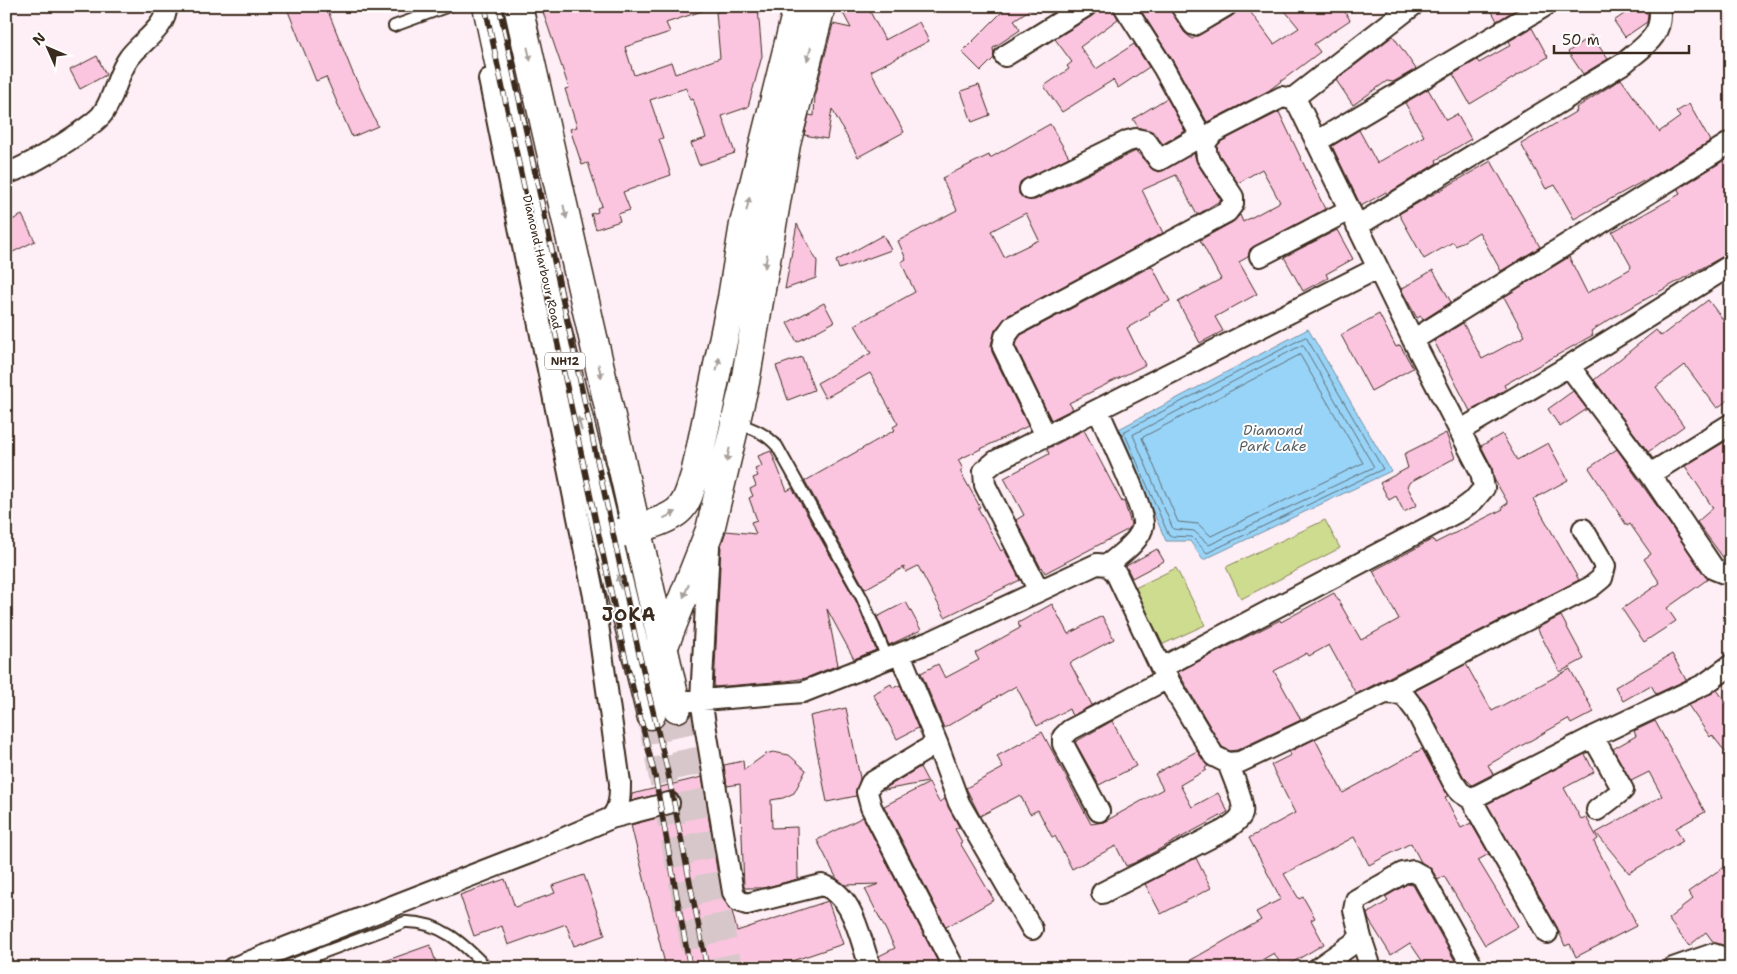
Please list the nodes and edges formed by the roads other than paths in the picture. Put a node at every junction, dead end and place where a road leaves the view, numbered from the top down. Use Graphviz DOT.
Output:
graph roads {
  1 [pos="166,6"];
  2 [pos="449,6"];
  3 [pos="474,6"];
  4 [pos="487,6"];
  5 [pos="518,6"];
  6 [pos="798,6"];
  7 [pos="821,6"];
  8 [pos="1086,6"];
  9 [pos="1124,6"];
  10 [pos="1181,6"];
  11 [pos="1226,6"];
  12 [pos="1412,6"];
  13 [pos="1545,6"];
  14 [pos="1659,6"];
  15 [pos="394,26"];
  16 [pos="1005,56"];
  17 [pos="1292,99"];
  18 [pos="1203,139"];
  19 [pos="1316,142"];
  20 [pos="1731,142"];
  21 [pos="6,173"];
  22 [pos="1030,189"];
  23 [pos="1353,218"];
  24 [pos="1260,256"];
  25 [pos="1731,265"];
  26 [pos="1378,268"];
  27 [pos="1413,340"];
  28 [pos="1569,366"];
  29 [pos="1098,410"];
  30 [pos="735,423"];
  31 [pos="1731,424"];
  32 [pos="1461,430"];
  33 [pos="1046,436"];
  34 [pos="1650,474"];
  35 [pos="636,529"];
  36 [pos="1583,529"];
  37 [pos="710,530"];
  38 [pos="608,536"];
  39 [pos="1108,565"];
  40 [pos="1731,572"];
  41 [pos="1039,591"];
  42 [pos="664,646"];
  43 [pos="894,656"];
  44 [pos="638,662"];
  45 [pos="1164,673"];
  46 [pos="1728,674"];
  47 [pos="1385,693"];
  48 [pos="671,706"];
  49 [pos="1593,737"];
  50 [pos="938,744"];
  51 [pos="1228,763"];
  52 [pos="1472,799"];
  53 [pos="669,803"];
  54 [pos="1597,810"];
  55 [pos="1099,811"];
  56 [pos="610,818"];
  57 [pos="1102,893"];
  58 [pos="1032,929"];
  59 [pos="1547,934"];
  60 [pos="1361,938"];
  61 [pos="1731,960"];
  62 [pos="869,963"];
  63 [pos="1368,967"];
  64 [pos="233,968"];
  65 [pos="282,968"];
  66 [pos="487,968"];
  67 [pos="954,968"];
  68 [pos="1318,968"];
  69 [pos="1473,968"];
  70 [pos="1673,968"];
  1 -- 21 [label="street"];
  2 -- 15 [label="lane"];
  3 -- 56 [label="street"];
  38 -- 4 [label="main road, Diamond Harbour Road / NH12, one-way"];
  5 -- 35 [label="main road, NH12, one-way"];
  35 -- 6 [label="main road, one-way"];
  7 -- 30 [label="main road, one-way"];
  8 -- 16 [label="street"];
  9 -- 18 [label="street"];
  10 -- 11 [label="street"];
  12 -- 17 [label="street"];
  13 -- 19 [label="street"];
  14 -- 23 [label="street"];
  17 -- 18 [label="street"];
  17 -- 19 [label="street"];
  18 -- 22 [label="street"];
  18 -- 33 [label="street"];
  19 -- 23 [label="street"];
  20 -- 27 [label="street"];
  23 -- 24 [label="street"];
  23 -- 26 [label="street"];
  25 -- 28 [label="street"];
  26 -- 27 [label="street"];
  26 -- 29 [label="street"];
  27 -- 32 [label="street"];
  28 -- 32 [label="street"];
  28 -- 34 [label="street"];
  29 -- 33 [label="street"];
  29 -- 39 [label="street"];
  30 -- 37 [label="main road, one-way"];
  30 -- 43 [label="lane"];
  31 -- 34 [label="street"];
  32 -- 45 [label="street"];
  33 -- 41 [label="street"];
  34 -- 40 [label="street"];
  35 -- 38 [label="main road"];
  35 -- 42 [label="main road, NH12"];
  36 -- 47 [label="street"];
  37 -- 42 [label="main road, one-way"];
  37 -- 48 [label="street"];
  44 -- 38 [label="main road, Diamond Harbour Road / NH12, one-way"];
  39 -- 41 [label="street"];
  39 -- 45 [label="street"];
  41 -- 43 [label="street"];
  42 -- 44 [label="main road"];
  42 -- 48 [label="main road, NH12"];
  43 -- 48 [label="street"];
  43 -- 50 [label="street"];
  44 -- 48 [label="main road, Diamond Harbour Road / NH12"];
  45 -- 51 [label="street"];
  45 -- 55 [label="street"];
  46 -- 49 [label="street"];
  47 -- 51 [label="street"];
  47 -- 52 [label="street"];
  48 -- 62 [label="street"];
  49 -- 52 [label="street"];
  49 -- 54 [label="street"];
  50 -- 58 [label="street"];
  50 -- 67 [label="street"];
  51 -- 57 [label="street"];
  52 -- 59 [label="street"];
  53 -- 56 [label="street"];
  56 -- 64 [label="street"];
  60 -- 63 [label="street"];
  60 -- 68 [label="street"];
  60 -- 69 [label="street"];
  61 -- 70 [label="street"];
  65 -- 66 [label="lane"];
}
